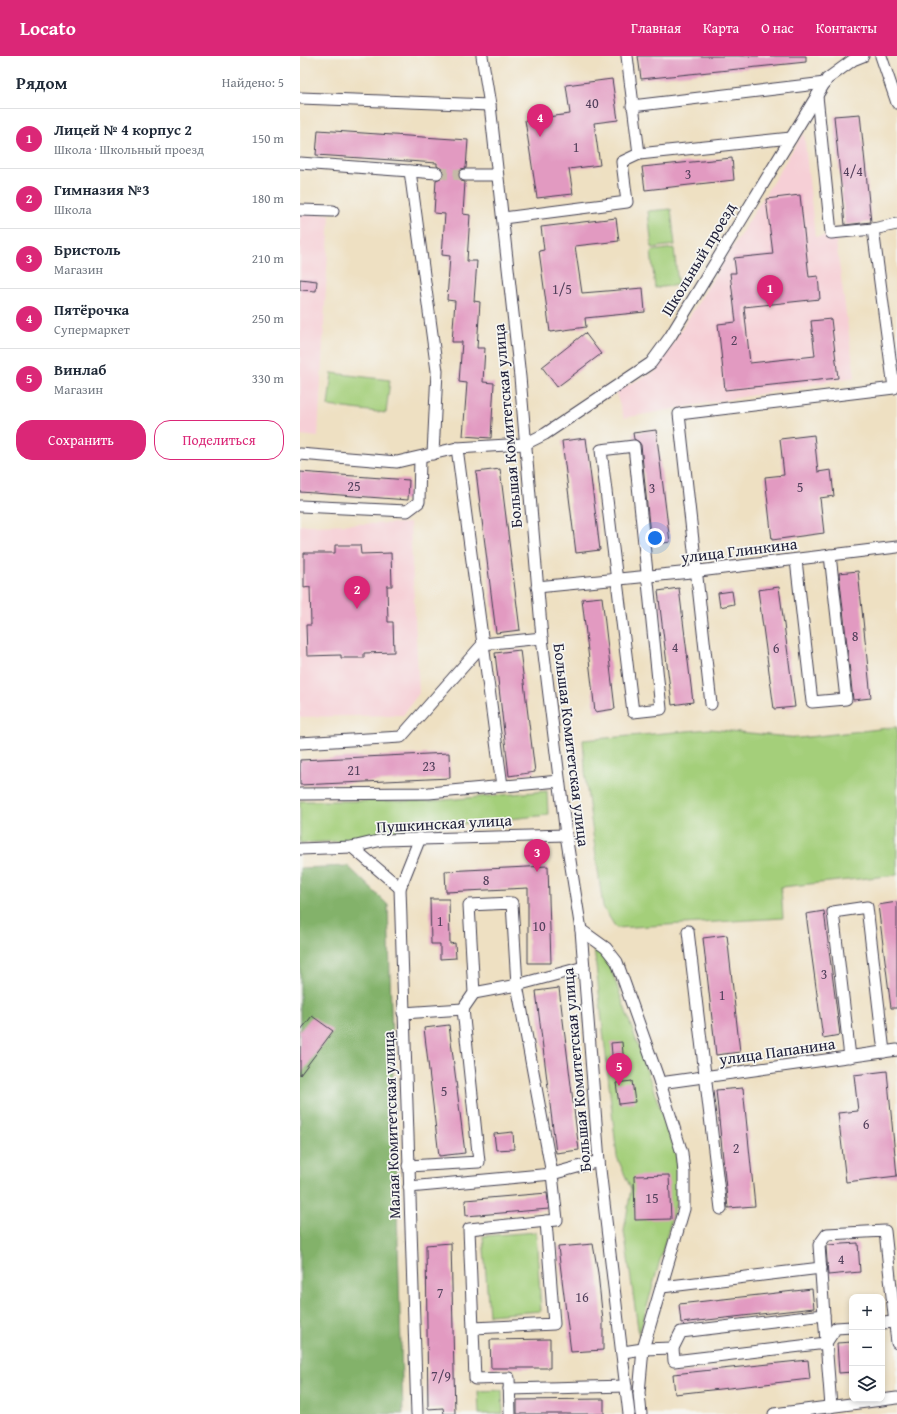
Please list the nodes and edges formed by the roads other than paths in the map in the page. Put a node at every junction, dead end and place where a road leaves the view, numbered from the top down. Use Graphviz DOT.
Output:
graph roads {
  1 [pos="482,56"];
  2 [pos="627,56"];
  3 [pos="863,56"];
  4 [pos="880,56"];
  5 [pos="825,83"];
  6 [pos="817,96"];
  7 [pos="300,98"];
  8 [pos="897,103"];
  9 [pos="490,105"];
  10 [pos="632,106"];
  11 [pos="791,138"];
  12 [pos="639,154"];
  13 [pos="300,163"];
  14 [pos="410,171"];
  15 [pos="437,173"];
  16 [pos="465,175"];
  17 [pos="497,175"];
  18 [pos="300,210"];
  19 [pos="333,211"];
  20 [pos="503,218"];
  21 [pos="897,224"];
  22 [pos="873,229"];
  23 [pos="896,387"];
  24 [pos="524,444"];
  25 [pos="457,448"];
  26 [pos="300,454"];
  27 [pos="433,454"];
  28 [pos="420,458"];
  29 [pos="300,506"];
  30 [pos="897,547"];
  31 [pos="830,555"];
  32 [pos="796,560"];
  33 [pos="697,571"];
  34 [pos="648,576"];
  35 [pos="617,579"];
  36 [pos="537,587"];
  37 [pos="542,638"];
  38 [pos="483,644"];
  39 [pos="712,704"];
  40 [pos="300,743"];
  41 [pos="559,781"];
  42 [pos="502,786"];
  43 [pos="300,794"];
  44 [pos="566,835"];
  45 [pos="420,838"];
  46 [pos="352,847"];
  47 [pos="300,849"];
  48 [pos="400,888"];
  49 [pos="581,930"];
  50 [pos="688,931"];
  51 [pos="584,968"];
  52 [pos="517,985"];
  53 [pos="474,993"];
  54 [pos="464,1009"];
  55 [pos="404,1013"];
  56 [pos="897,1050"];
  57 [pos="884,1052"];
  58 [pos="850,1057"];
  59 [pos="705,1077"];
  60 [pos="660,1083"];
  61 [pos="599,1161"];
  62 [pos="408,1166"];
  63 [pos="552,1174"];
  64 [pos="409,1187"];
  65 [pos="721,1209"];
  66 [pos="546,1221"];
  67 [pos="821,1268"];
  68 [pos="662,1287"];
  69 [pos="824,1315"];
  70 [pos="895,1322"];
  71 [pos="885,1323"];
  72 [pos="849,1327"];
  73 [pos="473,1328"];
  74 [pos="826,1343"];
  75 [pos="897,1343"];
  76 [pos="673,1348"];
  77 [pos="643,1349"];
  78 [pos="623,1352"];
  79 [pos="626,1386"];
  80 [pos="509,1389"];
  81 [pos="897,1398"];
  82 [pos="831,1407"];
  83 [pos="850,1409"];
  84 [pos="417,1414"];
  85 [pos="510,1414"];
  86 [pos="629,1414"];
  87 [pos="641,1414"];
  88 [pos="774,1414"];
  1 -- 9 [label="street, Большая Комитетская улица"];
  2 -- 10 [label="street"];
  3 -- 5 [label="street, Школьный проезд"];
  4 -- 8 [label="street"];
  5 -- 6 [label="street, Школьный проезд"];
  5 -- 10 [label="street"];
  6 -- 11 [label="street, Школьный проезд"];
  6 -- 22 [label="street"];
  7 -- 9 [label="street"];
  9 -- 17 [label="street, Большая Комитетская улица"];
  10 -- 12 [label="street"];
  11 -- 12 [label="street"];
  11 -- 24 [label="street, Школьный проезд"];
  12 -- 20 [label="street"];
  13 -- 14 [label="street"];
  14 -- 15 [label="street"];
  14 -- 27 [label="street"];
  16 -- 17 [label="street"];
  17 -- 20 [label="street, Большая Комитетская улица"];
  18 -- 19 [label="street"];
  20 -- 24 [label="street, Большая Комитетская улица"];
  21 -- 22 [label="street"];
  22 -- 23 [label="street"];
  23 -- 33 [label="street"];
  24 -- 25 [label="street"];
  24 -- 36 [label="street, Большая Комитетская улица"];
  25 -- 27 [label="street"];
  25 -- 38 [label="street"];
  26 -- 28 [label="street"];
  27 -- 28 [label="street"];
  28 -- 29 [label="street"];
  30 -- 31 [label="street, улица Глинкина"];
  31 -- 32 [label="street, улица Глинкина"];
  31 -- 32 [label="street"];
  32 -- 33 [label="street, улица Глинкина"];
  33 -- 34 [label="street, улица Глинкина"];
  33 -- 39 [label="street"];
  34 -- 35 [label="street, улица Глинкина"];
  34 -- 35 [label="street"];
  34 -- 35 [label="street"];
  35 -- 36 [label="street, улица Глинкина"];
  36 -- 37 [label="street, Большая Комитетская улица"];
  37 -- 38 [label="street"];
  37 -- 41 [label="street, Большая Комитетская улица"];
  38 -- 40 [label="street"];
  38 -- 42 [label="street"];
  41 -- 42 [label="street, Пушкинская улица"];
  41 -- 44 [label="street, Большая Комитетская улица"];
  42 -- 43 [label="street, Пушкинская улица"];
  44 -- 45 [label="street, Пушкинская улица"];
  44 -- 49 [label="street, Большая Комитетская улица"];
  45 -- 46 [label="street, Пушкинская улица"];
  45 -- 48 [label="street, Малая Комитетская улица"];
  46 -- 47 [label="street, Пушкинская улица"];
  46 -- 48 [label="street"];
  48 -- 55 [label="street, Малая Комитетская улица"];
  49 -- 51 [label="street, Большая Комитетская улица"];
  49 -- 60 [label="street"];
  50 -- 59 [label="street"];
  51 -- 52 [label="street"];
  51 -- 61 [label="street, Большая Комитетская улица"];
  52 -- 53 [label="street"];
  52 -- 53 [label="street"];
  52 -- 63 [label="street"];
  53 -- 54 [label="street"];
  54 -- 55 [label="street"];
  54 -- 62 [label="street"];
  55 -- 62 [label="street, Малая Комитетская улица"];
  56 -- 57 [label="street, улица Папанина"];
  57 -- 58 [label="street, улица Папанина"];
  57 -- 58 [label="street"];
  58 -- 59 [label="street, улица Папанина"];
  59 -- 60 [label="street, улица Папанина"];
  59 -- 65 [label="street"];
  60 -- 68 [label="street"];
  61 -- 63 [label="street"];
  61 -- 78 [label="street, Большая Комитетская улица"];
  62 -- 64 [label="street, Малая Комитетская улица"];
  63 -- 64 [label="street"];
  63 -- 66 [label="street"];
  64 -- 84 [label="street, Малая Комитетская улица"];
  66 -- 73 [label="street"];
  66 -- 73 [label="street"];
  67 -- 68 [label="street"];
  67 -- 69 [label="street"];
  67 -- 70 [label="street"];
  68 -- 77 [label="street"];
  69 -- 74 [label="street"];
  69 -- 76 [label="street"];
  70 -- 71 [label="street"];
  70 -- 75 [label="street"];
  72 -- 74 [label="street"];
  73 -- 80 [label="street"];
  74 -- 76 [label="street"];
  74 -- 82 [label="street"];
  76 -- 77 [label="street"];
  77 -- 78 [label="street"];
  77 -- 87 [label="street"];
  78 -- 79 [label="street, Большая Комитетская улица"];
  79 -- 80 [label="street"];
  79 -- 86 [label="street, Большая Комитетская улица"];
  80 -- 85 [label="street"];
  81 -- 83 [label="street"];
  82 -- 83 [label="street"];
  82 -- 88 [label="street"];
}
